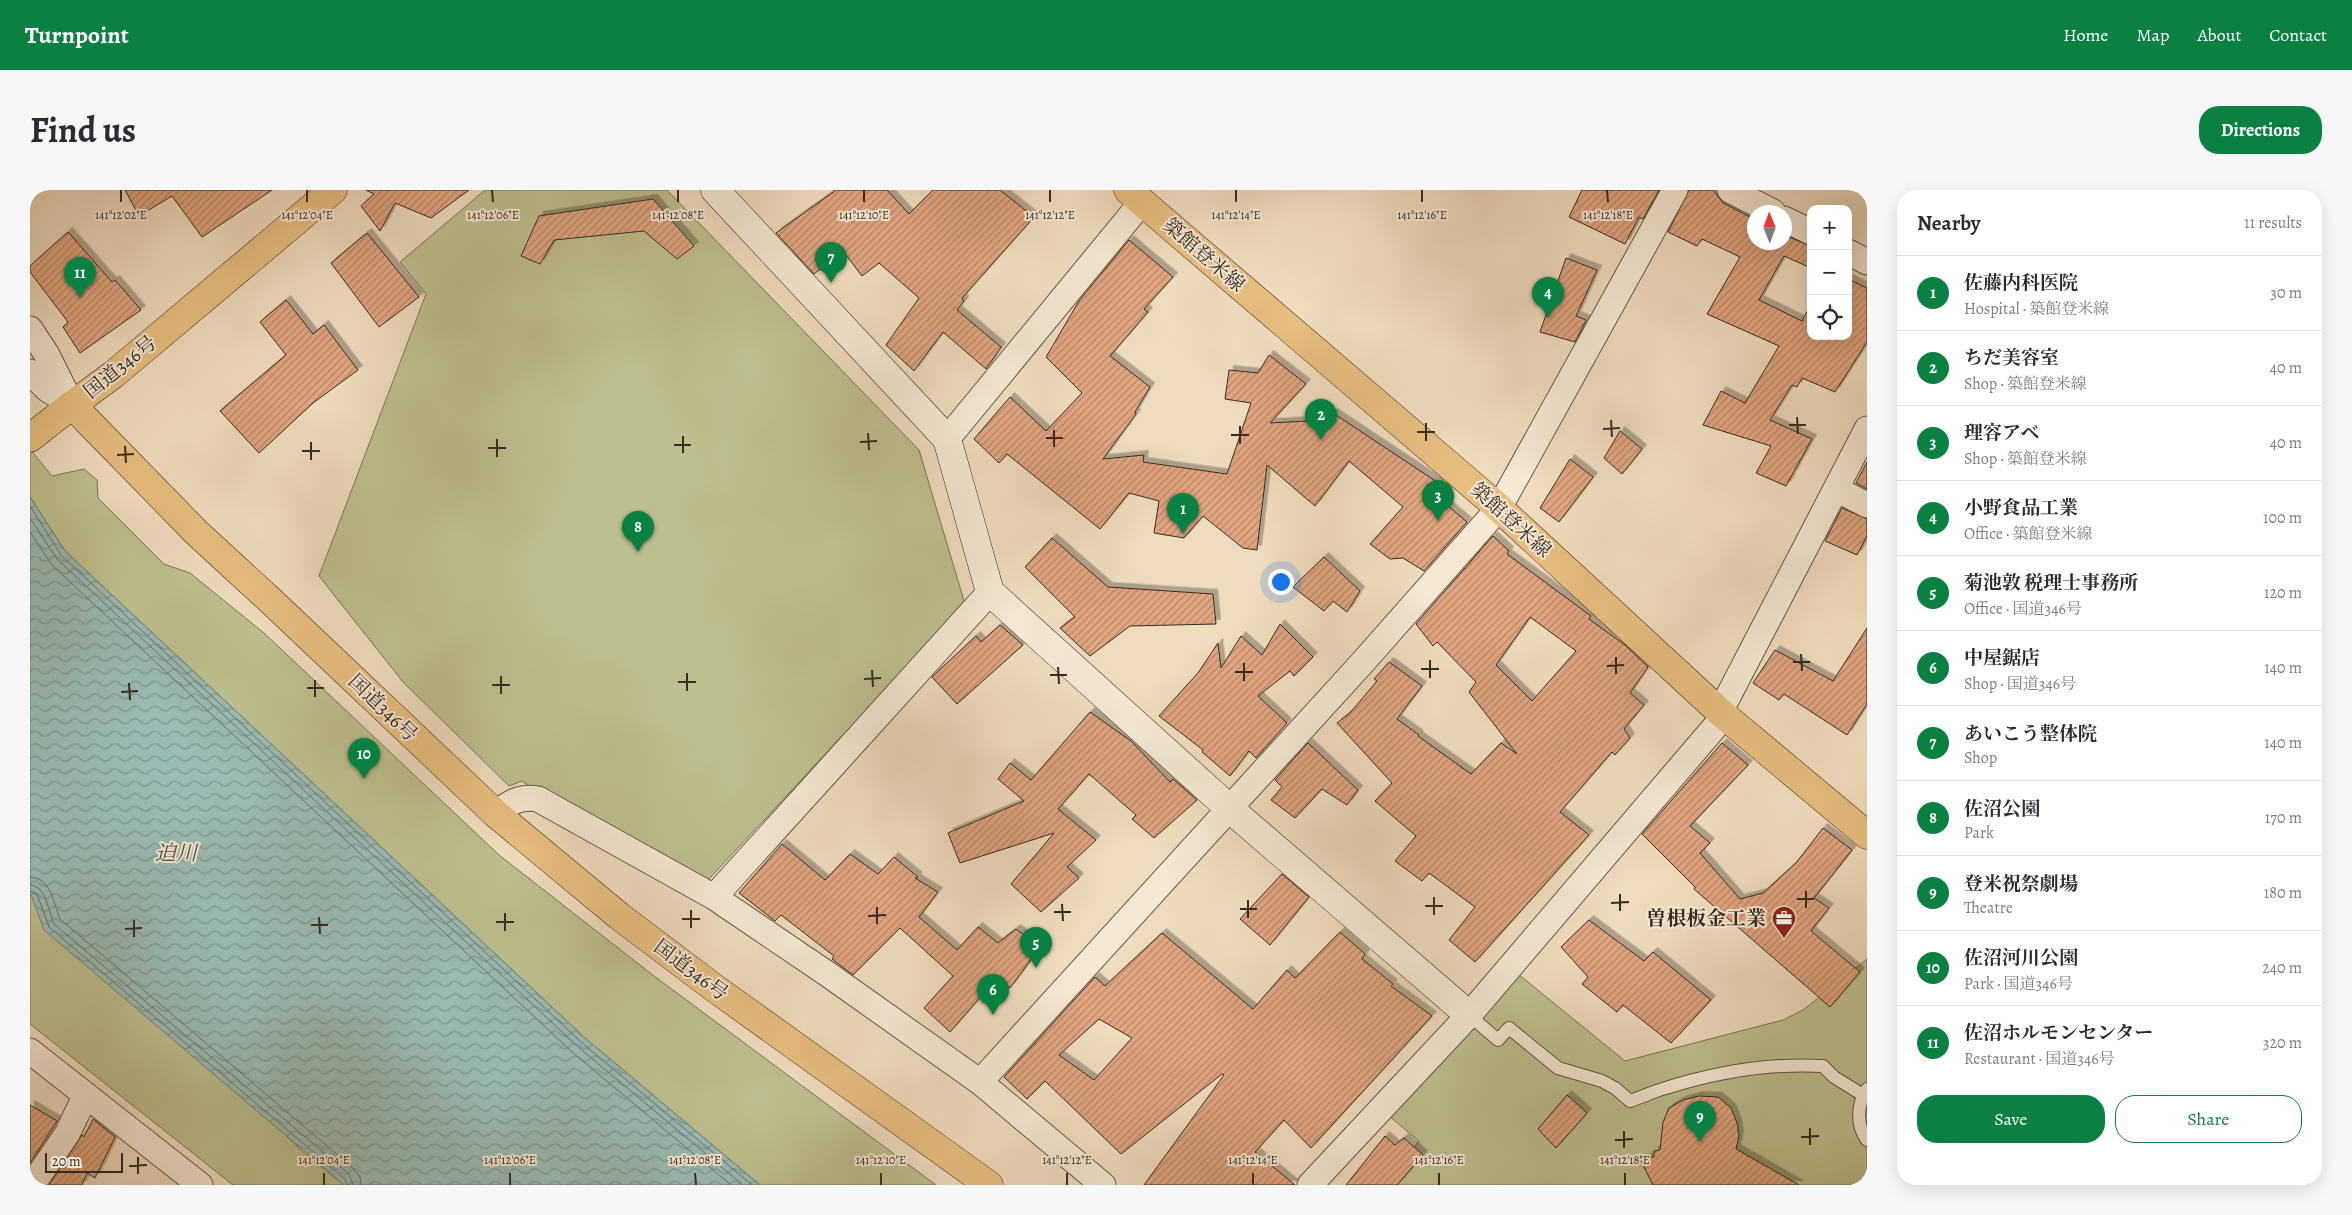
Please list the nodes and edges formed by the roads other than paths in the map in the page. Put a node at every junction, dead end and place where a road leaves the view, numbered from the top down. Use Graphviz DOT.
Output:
graph roads {
  1 [pos="333,190"];
  2 [pos="715,190"];
  3 [pos="1676,190"];
  4 [pos="1730,190"];
  5 [pos="1135,196"];
  6 [pos="1759,205"];
  7 [pos="1792,223"];
  8 [pos="1807,230"];
  9 [pos="1852,254"];
  10 [pos="1867,262"];
  11 [pos="30,329"];
  12 [pos="30,372"];
  13 [pos="72,405"];
  14 [pos="1867,429"];
  15 [pos="30,438"];
  16 [pos="947,439"];
  17 [pos="1836,489"];
  18 [pos="1867,505"];
  19 [pos="1499,508"];
  20 [pos="990,592"];
  21 [pos="1722,713"];
  22 [pos="1230,809"];
  23 [pos="496,814"];
  24 [pos="1867,835"];
  25 [pos="714,897"];
  26 [pos="1469,1015"];
  27 [pos="30,1051"];
  28 [pos="980,1082"];
  29 [pos="1865,1092"];
  30 [pos="86,1095"];
  31 [pos="1867,1140"];
  32 [pos="32,1185"];
  33 [pos="200,1185"];
  34 [pos="989,1185"];
  35 [pos="1102,1185"];
  36 [pos="1310,1185"];
  1 -- 13 [label="main road, 国道346号"];
  2 -- 16 [label="street"];
  3 -- 19 [label="street"];
  4 -- 6 [label="street"];
  5 -- 16 [label="street"];
  5 -- 19 [label="main road, 築館登米線"];
  7 -- 8 [label="street"];
  9 -- 10 [label="street"];
  11 -- 13 [label="street"];
  12 -- 13 [label="street"];
  13 -- 15 [label="main road"];
  13 -- 23 [label="main road, 国道346号"];
  14 -- 17 [label="street"];
  16 -- 20 [label="street"];
  17 -- 18 [label="street"];
  17 -- 21 [label="street"];
  19 -- 21 [label="main road, 築館登米線"];
  19 -- 22 [label="street"];
  20 -- 22 [label="street"];
  20 -- 25 [label="street"];
  21 -- 24 [label="main road, 築館登米線"];
  21 -- 26 [label="street"];
  22 -- 26 [label="street"];
  22 -- 28 [label="street"];
  23 -- 25 [label="street"];
  23 -- 34 [label="main road, 国道346号"];
  25 -- 28 [label="street"];
  26 -- 29 [label="lane"];
  26 -- 36 [label="street"];
  27 -- 30 [label="street"];
  28 -- 35 [label="street"];
  29 -- 31 [label="lane"];
  30 -- 32 [label="street"];
  30 -- 33 [label="street"];
}
